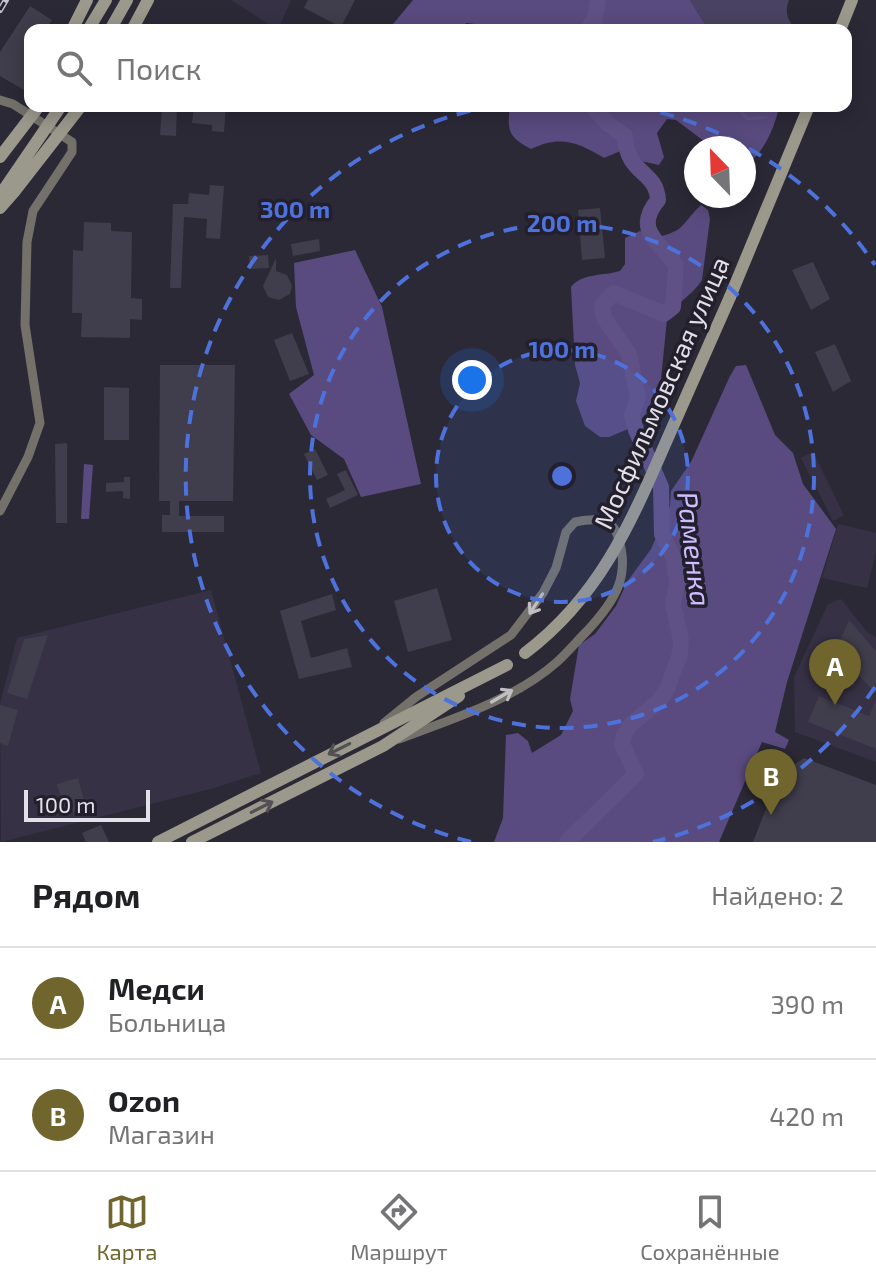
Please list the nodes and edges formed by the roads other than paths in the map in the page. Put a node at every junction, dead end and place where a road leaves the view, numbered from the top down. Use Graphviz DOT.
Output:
graph roads {
  1 [pos="87,0"];
  2 [pos="127,0"];
  3 [pos="148,0"];
  4 [pos="852,0"];
  5 [pos="104,4"];
  6 [pos="75,24"];
  7 [pos="92,24"];
  8 [pos="114,24"];
  9 [pos="135,24"];
  10 [pos="842,24"];
  11 [pos="0,100"];
  12 [pos="24,111"];
  13 [pos="25,112"];
  14 [pos="26,112"];
  15 [pos="34,112"];
  16 [pos="57,112"];
  17 [pos="77,112"];
  18 [pos="807,112"];
  19 [pos="0,158"];
  20 [pos="0,195"];
  21 [pos="0,208"];
  22 [pos="0,511"];
  23 [pos="507,665"];
  24 [pos="375,730"];
  25 [pos="383,746"];
  26 [pos="158,842"];
  27 [pos="192,842"];
  1 -- 6 [label="street"];
  2 -- 8 [label="street"];
  3 -- 9 [label="street"];
  4 -- 10 [label="street"];
  5 -- 7 [label="street"];
  11 -- 12 [label="street"];
  13 -- 22 [label="street"];
  14 -- 19 [label="street, bridge"];
  15 -- 19 [label="street, bridge"];
  16 -- 20 [label="street, bridge"];
  17 -- 21 [label="street, bridge"];
  18 -- 23 [label="street, Мосфильмовская улица, bridge"];
  23 -- 24 [label="street, Мосфильмовская улица"];
  23 -- 25 [label="street, Мосфильмовская улица"];
  25 -- 24 [label="street, one-way"];
  24 -- 26 [label="street, Мосфильмовская улица, one-way"];
  27 -- 25 [label="street, Мосфильмовская улица, one-way"];
}
